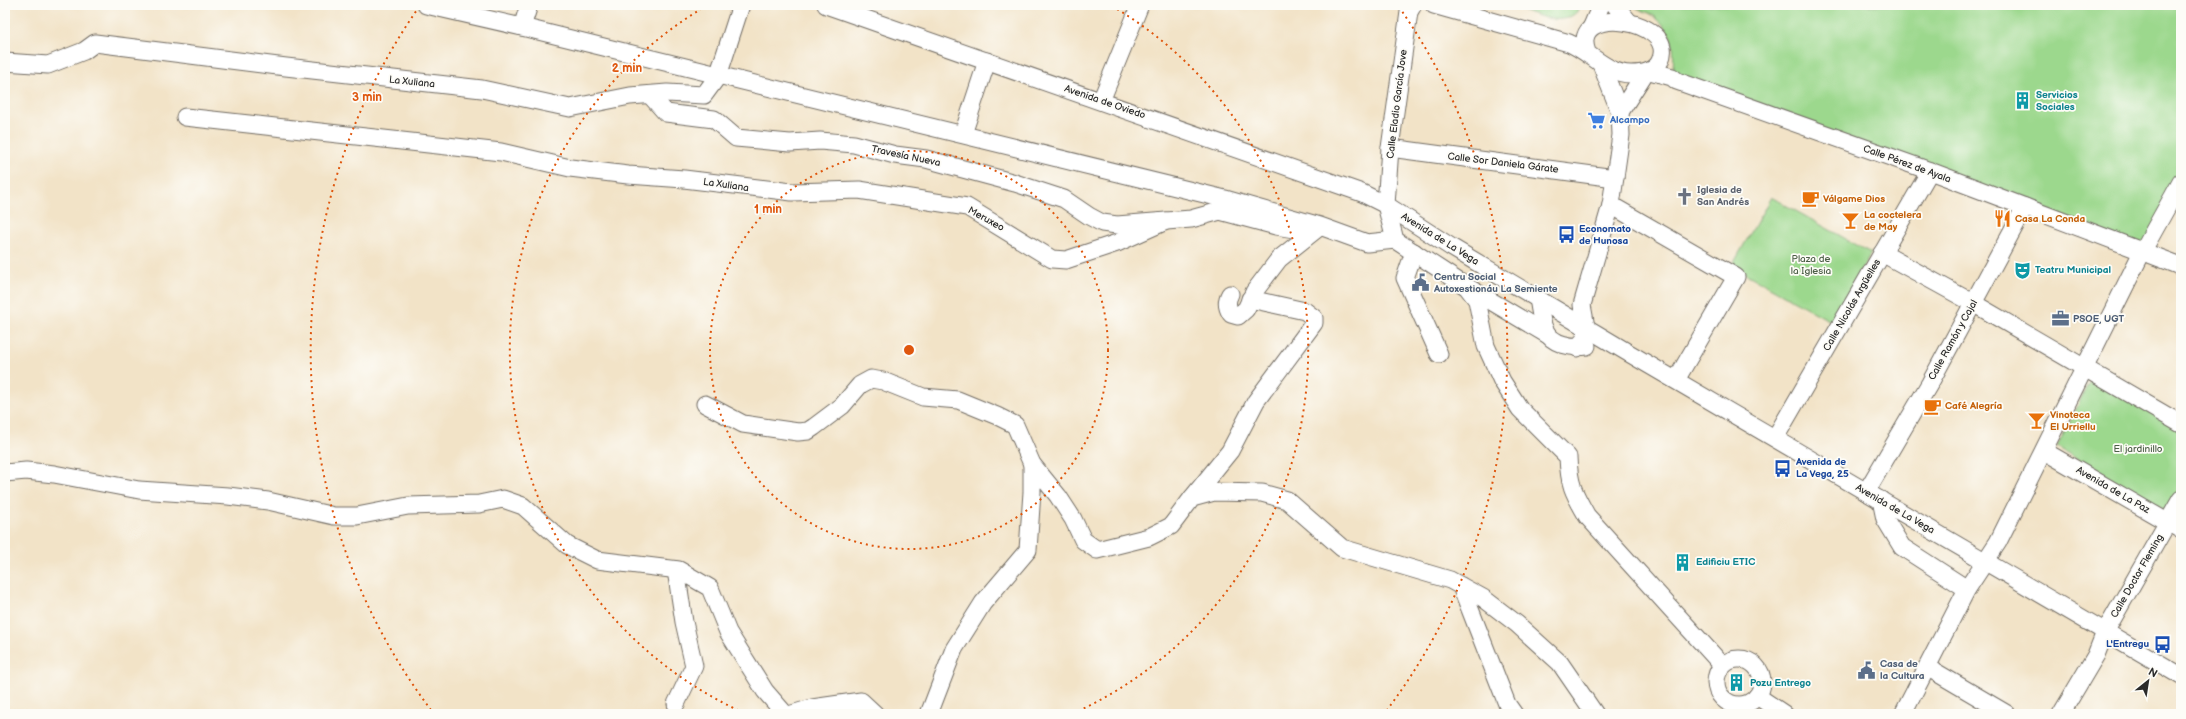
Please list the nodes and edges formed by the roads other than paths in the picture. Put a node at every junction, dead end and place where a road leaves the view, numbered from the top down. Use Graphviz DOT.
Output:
graph roads {
  1 [pos="426,5"];
  2 [pos="529,5"];
  3 [pos="742,5"];
  4 [pos="826,5"];
  5 [pos="1140,5"];
  6 [pos="1413,5"];
  7 [pos="1434,5"];
  8 [pos="1601,5"];
  9 [pos="1615,5"];
  10 [pos="1629,22"];
  11 [pos="522,27"];
  12 [pos="1583,40"];
  13 [pos="1662,56"];
  14 [pos="987,61"];
  15 [pos="5,62"];
  16 [pos="1601,64"];
  17 [pos="1647,72"];
  18 [pos="718,76"];
  19 [pos="1672,77"];
  20 [pos="650,95"];
  21 [pos="1101,101"];
  22 [pos="1620,112"];
  23 [pos="185,117"];
  24 [pos="963,134"];
  25 [pos="1390,148"];
  26 [pos="1930,171"];
  27 [pos="1615,178"];
  28 [pos="2181,182"];
  29 [pos="792,192"];
  30 [pos="1384,204"];
  31 [pos="1611,205"];
  32 [pos="2025,207"];
  33 [pos="1166,221"];
  34 [pos="1316,229"];
  35 [pos="1395,240"];
  36 [pos="1414,252"];
  37 [pos="2142,252"];
  38 [pos="1882,253"];
  39 [pos="2181,266"];
  40 [pos="1467,287"];
  41 [pos="1230,294"];
  42 [pos="1538,299"];
  43 [pos="1250,300"];
  44 [pos="1973,303"];
  45 [pos="1586,327"];
  46 [pos="1548,335"];
  47 [pos="1610,342"];
  48 [pos="1577,348"];
  49 [pos="1439,354"];
  50 [pos="2086,367"];
  51 [pos="1676,380"];
  52 [pos="705,404"];
  53 [pos="2181,424"];
  54 [pos="1775,438"];
  55 [pos="2044,451"];
  56 [pos="1032,464"];
  57 [pos="5,473"];
  58 [pos="1866,492"];
  59 [pos="1192,498"];
  60 [pos="2181,499"];
  61 [pos="1881,500"];
  62 [pos="2174,526"];
  63 [pos="1985,561"];
  64 [pos="676,570"];
  65 [pos="1461,586"];
  66 [pos="1967,589"];
  67 [pos="2105,632"];
  68 [pos="1723,666"];
  69 [pos="1927,667"];
  70 [pos="2181,676"];
  71 [pos="1757,696"];
  72 [pos="676,704"];
  73 [pos="1728,709"];
  74 [pos="785,714"];
  75 [pos="792,714"];
  76 [pos="875,714"];
  77 [pos="929,714"];
  78 [pos="1514,714"];
  79 [pos="1595,714"];
  80 [pos="1784,714"];
  81 [pos="1903,714"];
  82 [pos="2007,714"];
  83 [pos="2061,714"];
  1 -- 11 [label="street"];
  2 -- 11 [label="street"];
  3 -- 18 [label="street"];
  4 -- 14 [label="street, Avenida de Oviedo"];
  5 -- 21 [label="street"];
  6 -- 25 [label="street, Calle Eladio García Jove"];
  7 -- 12 [label="street"];
  8 -- 12 [label="street"];
  9 -- 10 [label="street"];
  10 -- 12 [label="street"];
  10 -- 13 [label="street"];
  11 -- 18 [label="street"];
  12 -- 16 [label="street"];
  13 -- 17 [label="street"];
  13 -- 19 [label="street"];
  14 -- 21 [label="street, Avenida de Oviedo"];
  14 -- 24 [label="street"];
  15 -- 20 [label="street, La Xuliana"];
  16 -- 17 [label="street"];
  16 -- 22 [label="street"];
  17 -- 19 [label="street, Calle Pérez de Ayala"];
  17 -- 22 [label="street"];
  18 -- 20 [label="street, La Xuliana"];
  18 -- 24 [label="street"];
  19 -- 26 [label="street, Calle Pérez de Ayala"];
  20 -- 33 [label="street, Travesía Nueva"];
  21 -- 30 [label="street, Avenida de Oviedo"];
  22 -- 27 [label="street"];
  23 -- 29 [label="street, La Xuliana"];
  24 -- 34 [label="street"];
  25 -- 27 [label="street, Calle Sor Daniela Gárate"];
  25 -- 30 [label="street, Calle Eladio García Jove"];
  26 -- 32 [label="street, Calle Pérez de Ayala"];
  26 -- 38 [label="street, Calle Nicolás Argüelles"];
  27 -- 31 [label="street"];
  28 -- 37 [label="street"];
  29 -- 33 [label="street, Meruxeo"];
  30 -- 35 [label="street, Calle Eladio García Jove"];
  30 -- 42 [label="street, Avenida de La Vega"];
  31 -- 45 [label="street"];
  31 -- 51 [label="street"];
  32 -- 37 [label="street, Calle Pérez de Ayala"];
  32 -- 44 [label="street, Calle Ramón y Cajal"];
  33 -- 34 [label="street, Travesía Nueva"];
  34 -- 35 [label="street"];
  34 -- 43 [label="street"];
  35 -- 36 [label="street"];
  36 -- 40 [label="street"];
  36 -- 49 [label="street"];
  37 -- 39 [label="street, Calle Pérez de Ayala"];
  37 -- 50 [label="street"];
  38 -- 44 [label="street"];
  38 -- 54 [label="street, Calle Nicolás Argüelles"];
  40 -- 46 [label="street"];
  40 -- 68 [label="street"];
  41 -- 43 [label="street"];
  42 -- 45 [label="street, Avenida de La Vega"];
  42 -- 46 [label="street"];
  43 -- 59 [label="street"];
  44 -- 50 [label="street"];
  44 -- 58 [label="street, Calle Ramón y Cajal"];
  45 -- 47 [label="street, Avenida de La Vega"];
  45 -- 48 [label="street"];
  46 -- 48 [label="street"];
  47 -- 48 [label="street"];
  47 -- 51 [label="street, Avenida de La Vega"];
  50 -- 53 [label="street"];
  50 -- 55 [label="street"];
  51 -- 54 [label="street, Avenida de La Vega"];
  52 -- 56 [label="street"];
  54 -- 58 [label="street, Avenida de La Vega"];
  55 -- 62 [label="street, Avenida de La Paz"];
  55 -- 63 [label="street"];
  56 -- 59 [label="street"];
  56 -- 77 [label="street"];
  57 -- 64 [label="street"];
  58 -- 61 [label="street, Avenida de La Vega"];
  59 -- 65 [label="street"];
  60 -- 62 [label="street, Calle Doctor Fleming"];
  61 -- 63 [label="street, Avenida de La Vega"];
  61 -- 66 [label="street"];
  62 -- 67 [label="street, Calle Doctor Fleming"];
  63 -- 66 [label="street"];
  63 -- 67 [label="street, Avenida de La Vega"];
  64 -- 72 [label="street"];
  64 -- 74 [label="street"];
  65 -- 78 [label="street"];
  65 -- 79 [label="street"];
  66 -- 69 [label="street"];
  67 -- 70 [label="street, Avenida de La Vega"];
  67 -- 83 [label="street, Calle Doctor Fleming"];
  68 -- 71 [label="street"];
  68 -- 73 [label="street"];
  69 -- 81 [label="street"];
  69 -- 82 [label="street"];
  71 -- 73 [label="street"];
  71 -- 80 [label="street"];
  75 -- 76 [label="street"];
}
